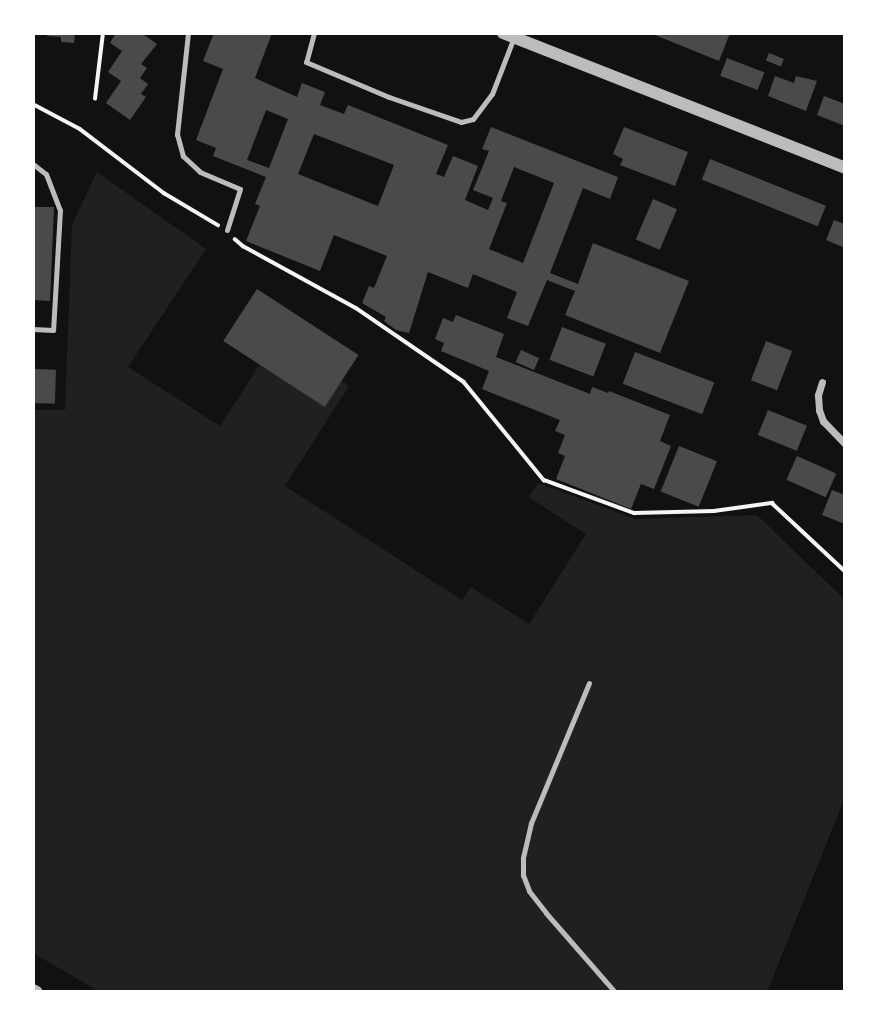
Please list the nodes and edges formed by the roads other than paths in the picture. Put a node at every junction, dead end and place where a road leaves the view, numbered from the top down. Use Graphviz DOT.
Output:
graph roads {
  1 [pos="188,33"];
  2 [pos="314,33"];
  3 [pos="509,35"];
  4 [pos="33,164"];
  5 [pos="845,168"];
  6 [pos="227,230"];
  7 [pos="33,329"];
  8 [pos="822,382"];
  9 [pos="845,444"];
  10 [pos="589,683"];
  11 [pos="615,992"];
  1 -- 6 [label="lane"];
  2 -- 3 [label="lane"];
  3 -- 5 [label="street"];
  4 -- 7 [label="lane"];
  8 -- 9 [label="street"];
  10 -- 11 [label="lane"];
}
